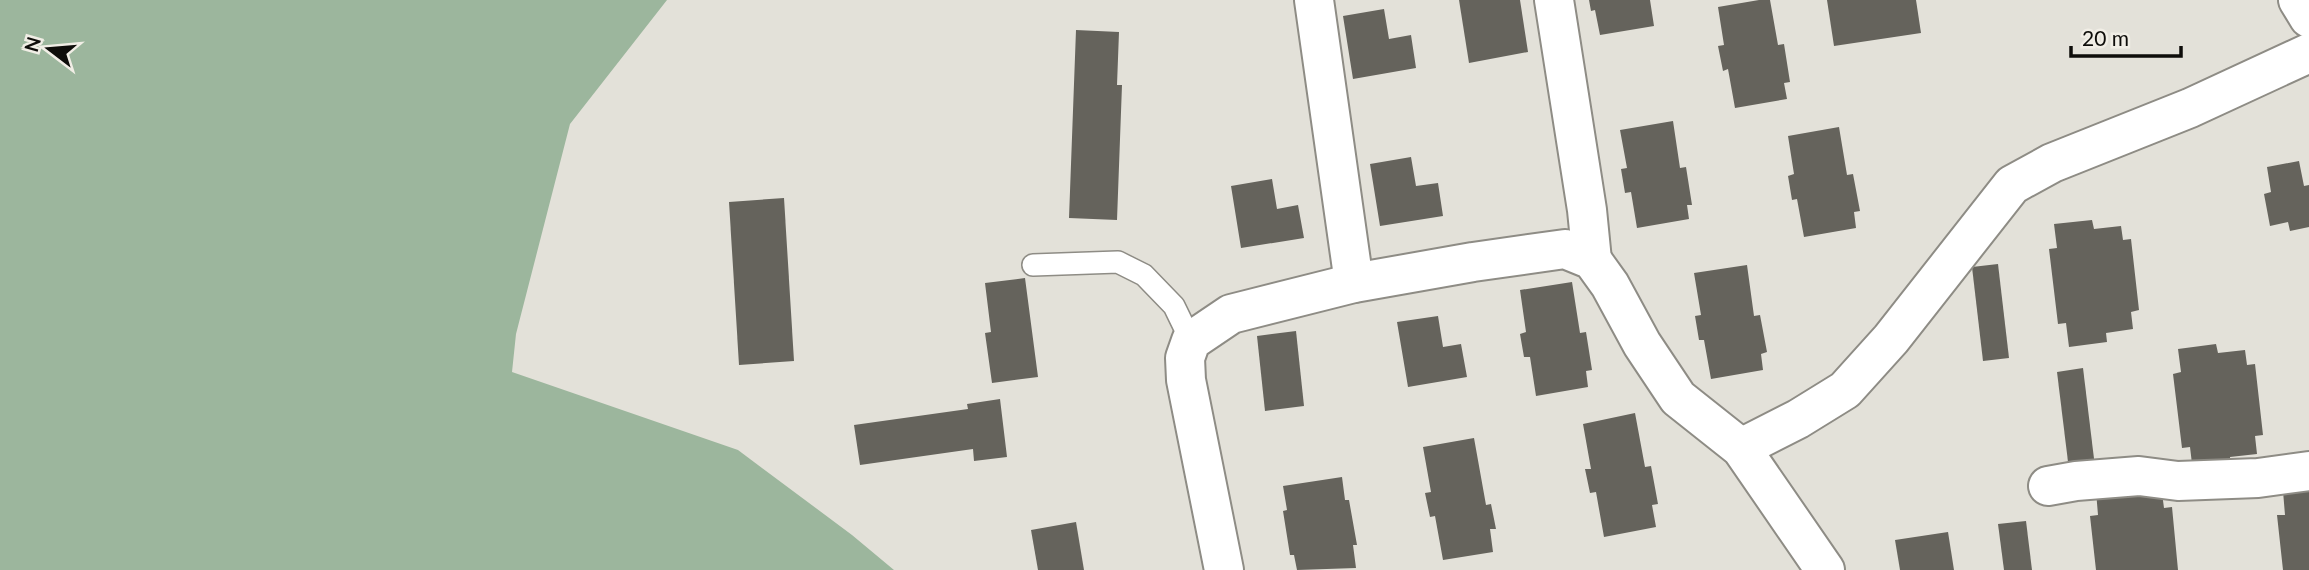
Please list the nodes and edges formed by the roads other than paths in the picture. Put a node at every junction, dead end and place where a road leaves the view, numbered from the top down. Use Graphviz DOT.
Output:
graph roads {
  1 [pos="1314,0"];
  2 [pos="1554,0"];
  3 [pos="2298,0"];
  4 [pos="2309,18"];
  5 [pos="2309,53"];
  6 [pos="1592,260"];
  7 [pos="1033,265"];
  8 [pos="1354,283"];
  9 [pos="1191,341"];
  10 [pos="1741,448"];
  11 [pos="2309,471"];
  12 [pos="2048,486"];
  13 [pos="1224,570"];
  14 [pos="1825,570"];
  1 -- 8 [label="street"];
  2 -- 6 [label="street"];
  3 -- 4 [label="street"];
  5 -- 10 [label="street"];
  6 -- 8 [label="street"];
  6 -- 10 [label="street"];
  7 -- 9 [label="lane"];
  8 -- 9 [label="street"];
  9 -- 13 [label="street"];
  10 -- 14 [label="street"];
  11 -- 12 [label="street"];
}
